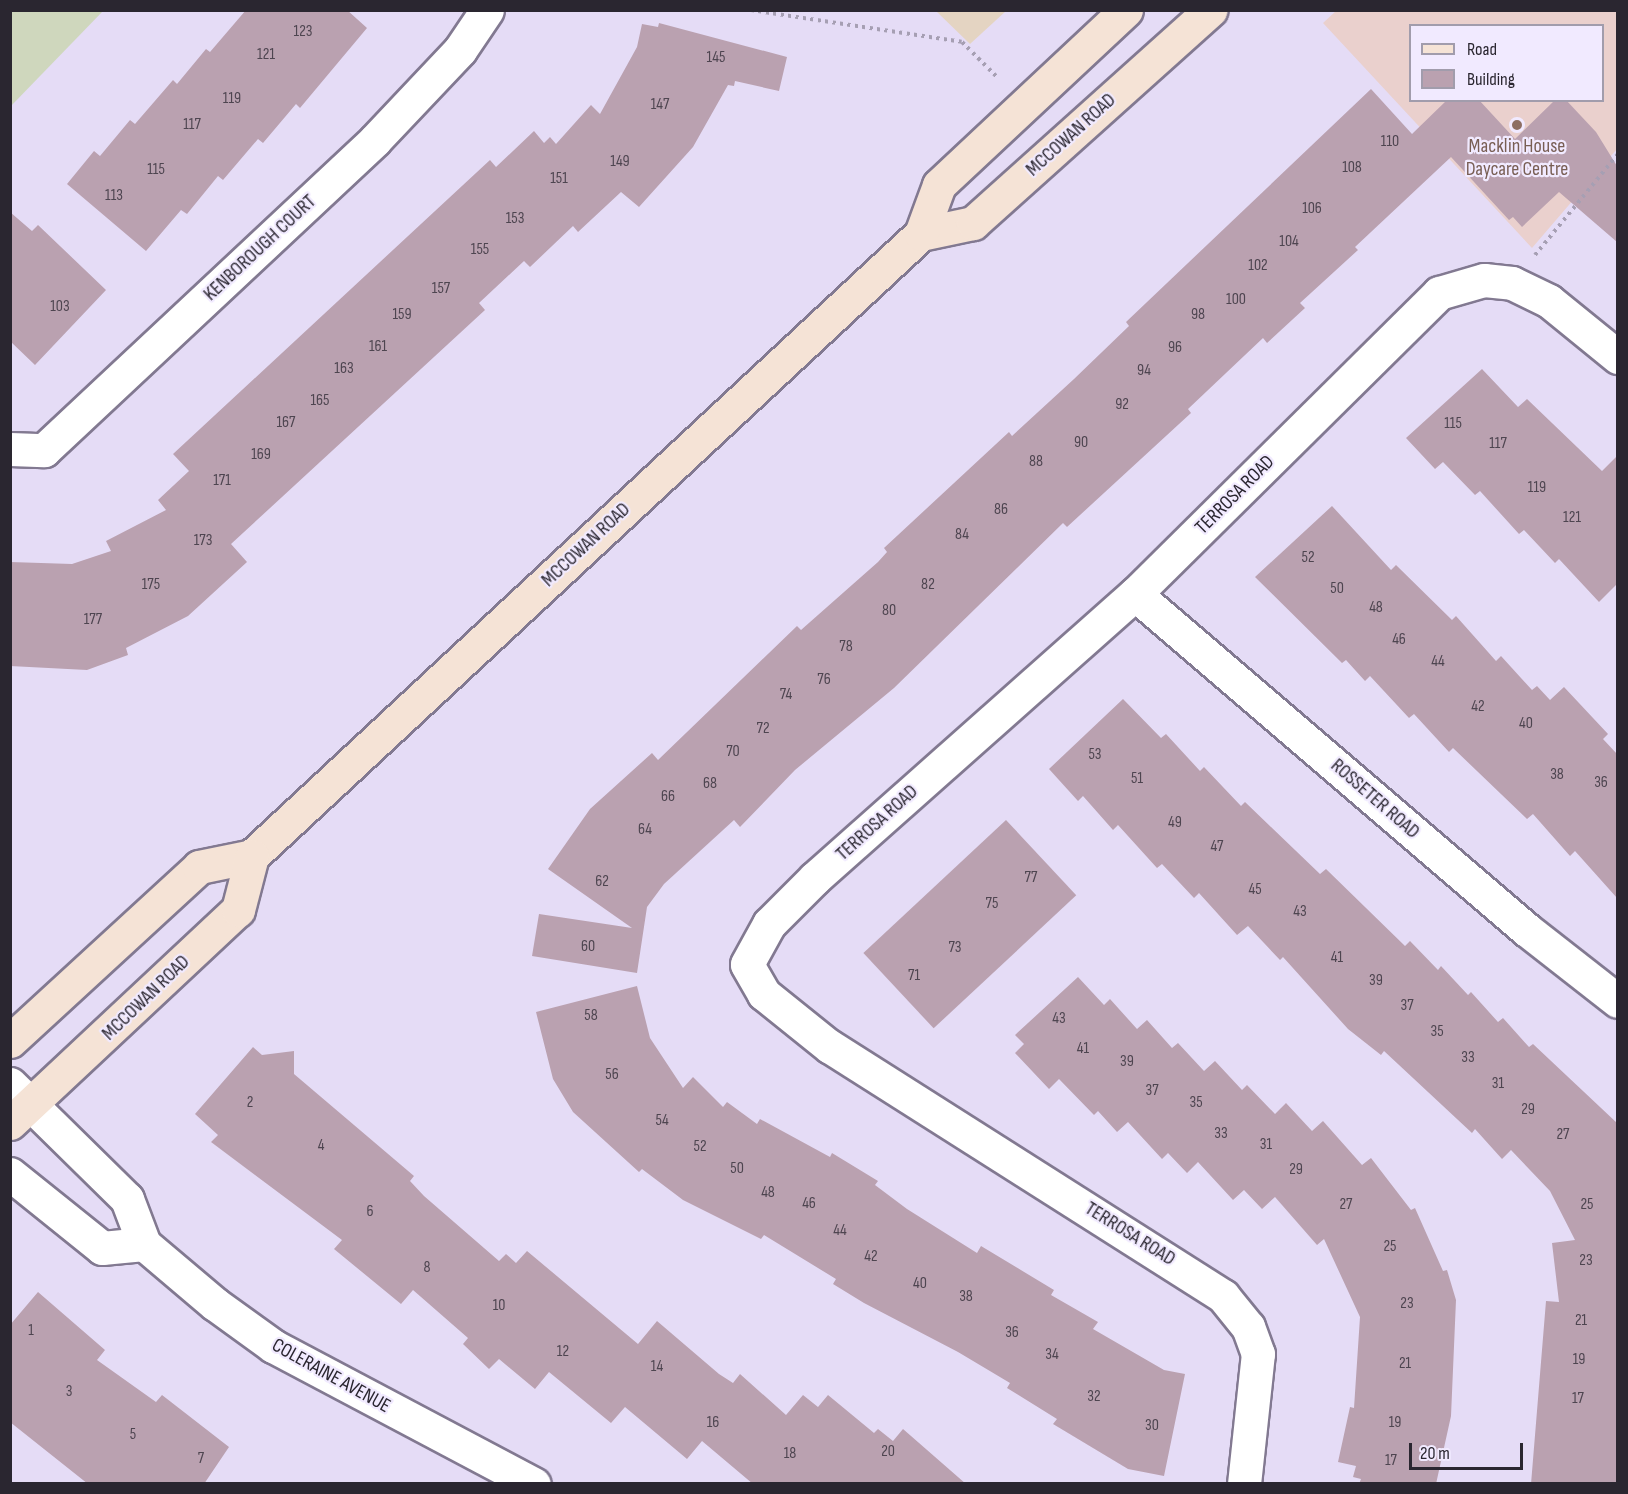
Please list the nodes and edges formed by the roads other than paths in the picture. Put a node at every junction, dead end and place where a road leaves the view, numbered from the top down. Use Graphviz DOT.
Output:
graph roads {
  1 [pos="487,10"];
  2 [pos="1126,10"];
  3 [pos="1210,10"];
  4 [pos="921,234"];
  5 [pos="1617,357"];
  6 [pos="10,449"];
  7 [pos="1135,594"];
  8 [pos="252,856"];
  9 [pos="1617,1001"];
  10 [pos="10,1041"];
  11 [pos="18,1103"];
  12 [pos="10,1174"];
  13 [pos="144,1244"];
  14 [pos="534,1484"];
  15 [pos="1244,1484"];
  1 -- 6 [label="street, KENBOROUGH COURT"];
  2 -- 4 [label="main road, MCCOWAN ROAD"];
  3 -- 4 [label="main road, MCCOWAN ROAD"];
  4 -- 8 [label="main road, MCCOWAN ROAD"];
  5 -- 7 [label="street, TERROSA ROAD"];
  7 -- 9 [label="street, ROSSETER ROAD"];
  7 -- 15 [label="street, TERROSA ROAD"];
  8 -- 10 [label="main road"];
  8 -- 11 [label="main road, MCCOWAN ROAD"];
  11 -- 13 [label="street"];
  12 -- 13 [label="street"];
  13 -- 14 [label="street, COLERAINE AVENUE"];
}
